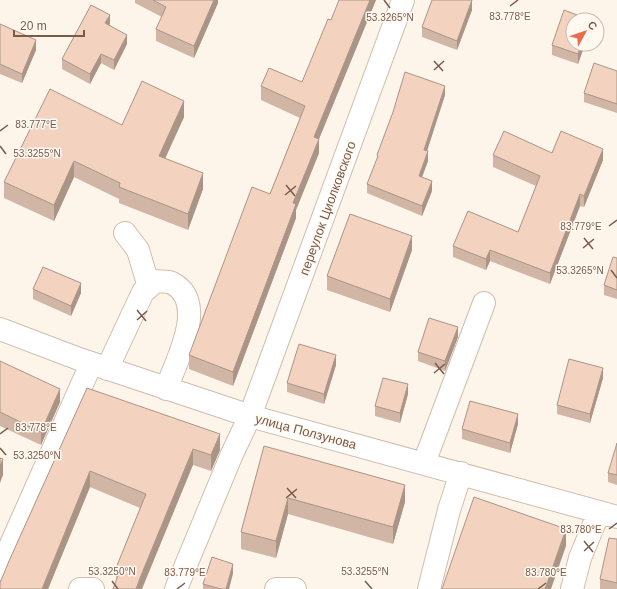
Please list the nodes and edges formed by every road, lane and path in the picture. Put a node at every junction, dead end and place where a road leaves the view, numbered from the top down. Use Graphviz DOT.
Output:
graph roads {
  1 [pos="403,0"];
  2 [pos="125,233"];
  3 [pos="149,287"];
  4 [pos="484,303"];
  5 [pos="0,330"];
  6 [pos="99,366"];
  7 [pos="166,389"];
  8 [pos="250,416"];
  9 [pos="424,463"];
  10 [pos="461,473"];
  11 [pos="608,514"];
  12 [pos="0,569"];
  13 [pos="80,589"];
  14 [pos="93,589"];
  15 [pos="176,589"];
  16 [pos="276,589"];
  17 [pos="295,589"];
  18 [pos="429,589"];
  19 [pos="572,589"];
  1 -- 8 [label="street, переулок Циолковского"];
  2 -- 3 [label="street"];
  3 -- 6 [label="street"];
  3 -- 7 [label="street"];
  4 -- 9 [label="street"];
  5 -- 6 [label="street, улица Ползунова"];
  6 -- 7 [label="street, улица Ползунова"];
  6 -- 12 [label="street"];
  7 -- 8 [label="street, улица Ползунова"];
  8 -- 9 [label="street, улица Ползунова"];
  8 -- 15 [label="street, переулок Циолковского"];
  9 -- 10 [label="street, улица Ползунова"];
  10 -- 11 [label="street, улица Ползунова"];
  10 -- 18 [label="street"];
  11 -- 19 [label="street"];
  13 -- 14 [label="street"];
  16 -- 17 [label="street"];
}
